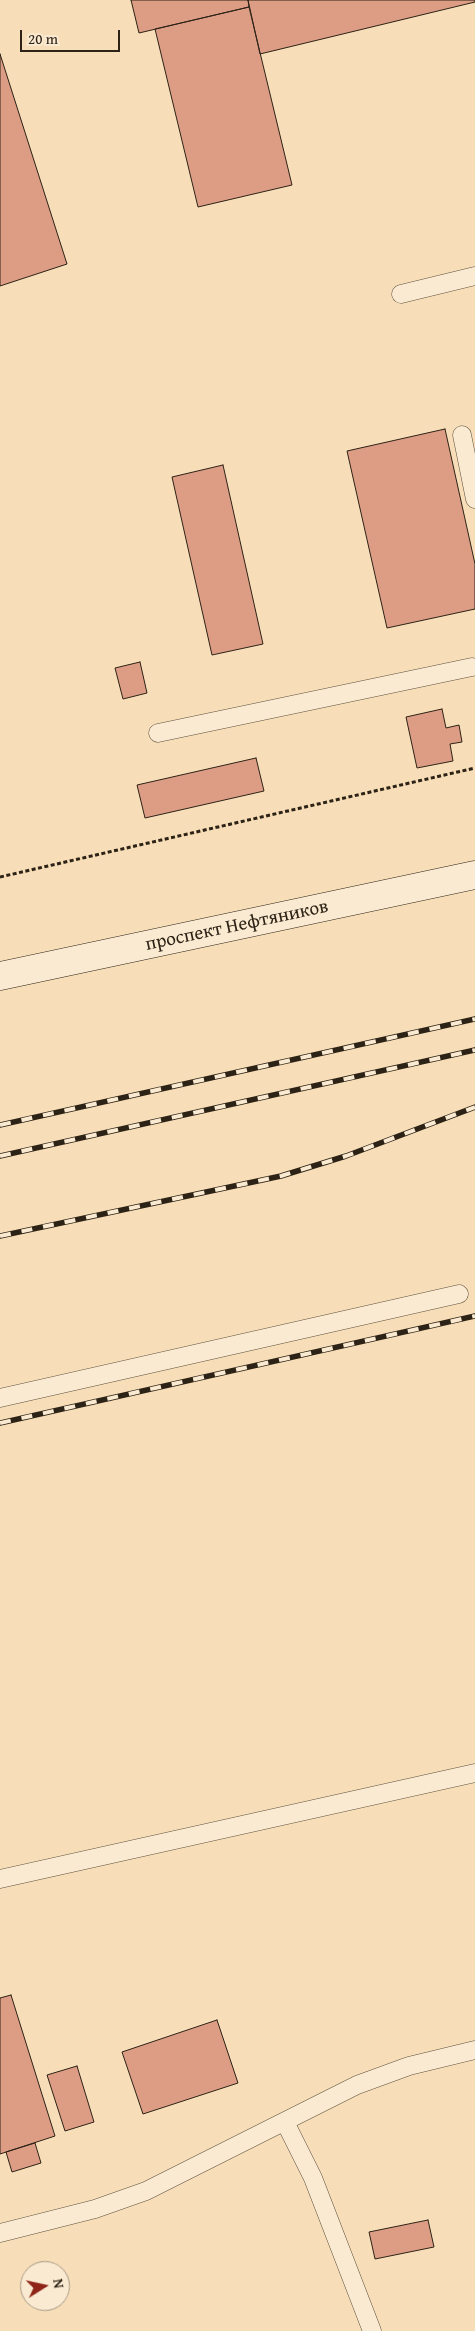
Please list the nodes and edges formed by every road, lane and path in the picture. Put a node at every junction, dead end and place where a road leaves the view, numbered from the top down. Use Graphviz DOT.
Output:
graph roads {
  1 [pos="475,276"];
  2 [pos="401,294"];
  3 [pos="462,435"];
  4 [pos="475,499"];
  5 [pos="474,670"];
  6 [pos="158,733"];
  7 [pos="475,768"];
  8 [pos="475,875"];
  9 [pos="0,877"];
  10 [pos="0,976"];
  11 [pos="459,1294"];
  12 [pos="0,1398"];
  13 [pos="475,1773"];
  14 [pos="0,1879"];
  15 [pos="475,2050"];
  16 [pos="285,2122"];
  17 [pos="0,2233"];
  18 [pos="372,2331"];
  1 -- 2 [label="lane"];
  3 -- 4 [label="lane"];
  5 -- 6 [label="lane"];
  7 -- 9 [label="path"];
  8 -- 10 [label="main road, проспект Нефтяников"];
  11 -- 12 [label="lane"];
  13 -- 14 [label="lane"];
  15 -- 16 [label="lane"];
  16 -- 17 [label="lane"];
  16 -- 18 [label="lane"];
}
